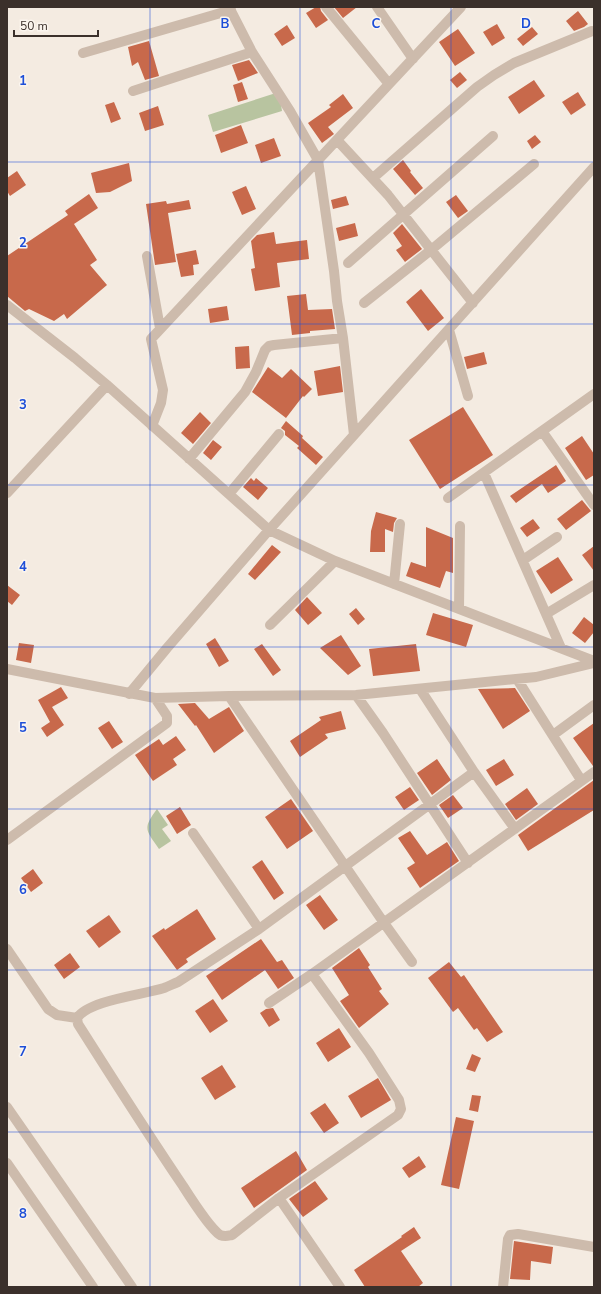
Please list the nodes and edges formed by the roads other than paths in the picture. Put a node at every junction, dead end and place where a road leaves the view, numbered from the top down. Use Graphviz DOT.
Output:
graph roads {
  1 [pos="326,7"];
  2 [pos="377,7"];
  3 [pos="461,7"];
  4 [pos="230,9"];
  5 [pos="594,31"];
  6 [pos="252,52"];
  7 [pos="83,53"];
  8 [pos="413,58"];
  9 [pos="389,84"];
  10 [pos="133,91"];
  11 [pos="493,136"];
  12 [pos="337,140"];
  13 [pos="318,160"];
  14 [pos="534,164"];
  15 [pos="594,167"];
  16 [pos="373,178"];
  17 [pos="403,214"];
  18 [pos="430,250"];
  19 [pos="147,256"];
  20 [pos="348,263"];
  21 [pos="364,303"];
  22 [pos="473,303"];
  23 [pos="7,305"];
  24 [pos="160,328"];
  25 [pos="449,330"];
  26 [pos="343,338"];
  27 [pos="107,386"];
  28 [pos="594,394"];
  29 [pos="468,396"];
  30 [pos="152,426"];
  31 [pos="542,431"];
  32 [pos="279,434"];
  33 [pos="354,435"];
  34 [pos="189,459"];
  35 [pos="484,473"];
  36 [pos="7,493"];
  37 [pos="229,494"];
  38 [pos="448,498"];
  39 [pos="594,504"];
  40 [pos="400,524"];
  41 [pos="460,526"];
  42 [pos="269,530"];
  43 [pos="557,537"];
  44 [pos="523,560"];
  45 [pos="336,561"];
  46 [pos="394,584"];
  47 [pos="594,585"];
  48 [pos="459,609"];
  49 [pos="546,614"];
  50 [pos="270,625"];
  51 [pos="562,648"];
  52 [pos="594,662"];
  53 [pos="7,669"];
  54 [pos="517,679"];
  55 [pos="420,688"];
  56 [pos="129,694"];
  57 [pos="356,695"];
  58 [pos="229,696"];
  59 [pos="155,698"];
  60 [pos="594,705"];
  61 [pos="553,735"];
  62 [pos="474,772"];
  63 [pos="594,772"];
  64 [pos="581,780"];
  65 [pos="430,804"];
  66 [pos="515,829"];
  67 [pos="193,833"];
  68 [pos="7,840"];
  69 [pos="468,863"];
  70 [pos="345,866"];
  71 [pos="384,923"];
  72 [pos="259,928"];
  73 [pos="7,949"];
  74 [pos="412,962"];
  75 [pos="312,974"];
  76 [pos="269,1003"];
  77 [pos="77,1018"];
  78 [pos="7,1108"];
  79 [pos="7,1163"];
  80 [pos="279,1198"];
  81 [pos="594,1247"];
  82 [pos="93,1287"];
  83 [pos="132,1287"];
  84 [pos="340,1287"];
  85 [pos="503,1287"];
  1 -- 9 [label="street"];
  2 -- 8 [label="street"];
  3 -- 8 [label="street"];
  4 -- 6 [label="street"];
  4 -- 7 [label="street"];
  5 -- 16 [label="street"];
  6 -- 10 [label="street"];
  6 -- 13 [label="street"];
  8 -- 9 [label="street"];
  9 -- 12 [label="street"];
  11 -- 17 [label="street"];
  12 -- 13 [label="street"];
  12 -- 16 [label="street"];
  13 -- 24 [label="street"];
  13 -- 26 [label="street"];
  14 -- 18 [label="street"];
  15 -- 22 [label="street"];
  16 -- 17 [label="street"];
  17 -- 18 [label="street"];
  17 -- 20 [label="street"];
  18 -- 21 [label="street"];
  18 -- 22 [label="street"];
  19 -- 24 [label="street"];
  22 -- 25 [label="street"];
  23 -- 27 [label="street"];
  24 -- 30 [label="street"];
  25 -- 29 [label="street"];
  25 -- 33 [label="street"];
  26 -- 33 [label="street"];
  26 -- 34 [label="street"];
  27 -- 30 [label="street"];
  27 -- 36 [label="street"];
  28 -- 31 [label="street"];
  30 -- 34 [label="street"];
  31 -- 35 [label="street"];
  31 -- 39 [label="street"];
  32 -- 37 [label="street"];
  33 -- 42 [label="street"];
  34 -- 37 [label="street"];
  35 -- 38 [label="street"];
  35 -- 44 [label="street"];
  37 -- 42 [label="street"];
  40 -- 46 [label="street"];
  41 -- 48 [label="street"];
  42 -- 45 [label="street"];
  42 -- 56 [label="street"];
  43 -- 44 [label="street"];
  44 -- 49 [label="street"];
  45 -- 46 [label="street"];
  45 -- 50 [label="street"];
  46 -- 48 [label="street"];
  47 -- 49 [label="street"];
  48 -- 51 [label="street"];
  49 -- 51 [label="street"];
  51 -- 52 [label="street"];
  52 -- 54 [label="street"];
  53 -- 56 [label="street"];
  54 -- 55 [label="street"];
  54 -- 61 [label="street"];
  55 -- 57 [label="street"];
  55 -- 62 [label="street"];
  56 -- 59 [label="street"];
  57 -- 58 [label="street"];
  57 -- 65 [label="street"];
  58 -- 59 [label="street"];
  58 -- 70 [label="street"];
  59 -- 68 [label="street"];
  60 -- 61 [label="street"];
  61 -- 64 [label="street"];
  62 -- 65 [label="street"];
  62 -- 66 [label="street"];
  63 -- 64 [label="street"];
  64 -- 66 [label="street"];
  65 -- 69 [label="street"];
  65 -- 70 [label="street"];
  66 -- 69 [label="street"];
  67 -- 72 [label="street"];
  69 -- 71 [label="street"];
  70 -- 71 [label="street"];
  70 -- 72 [label="street"];
  71 -- 74 [label="street"];
  71 -- 75 [label="street"];
  72 -- 77 [label="street"];
  73 -- 77 [label="street"];
  75 -- 76 [label="street"];
  75 -- 80 [label="street"];
  77 -- 80 [label="street"];
  78 -- 83 [label="street"];
  79 -- 82 [label="street"];
  80 -- 84 [label="street"];
  81 -- 85 [label="street"];
}
